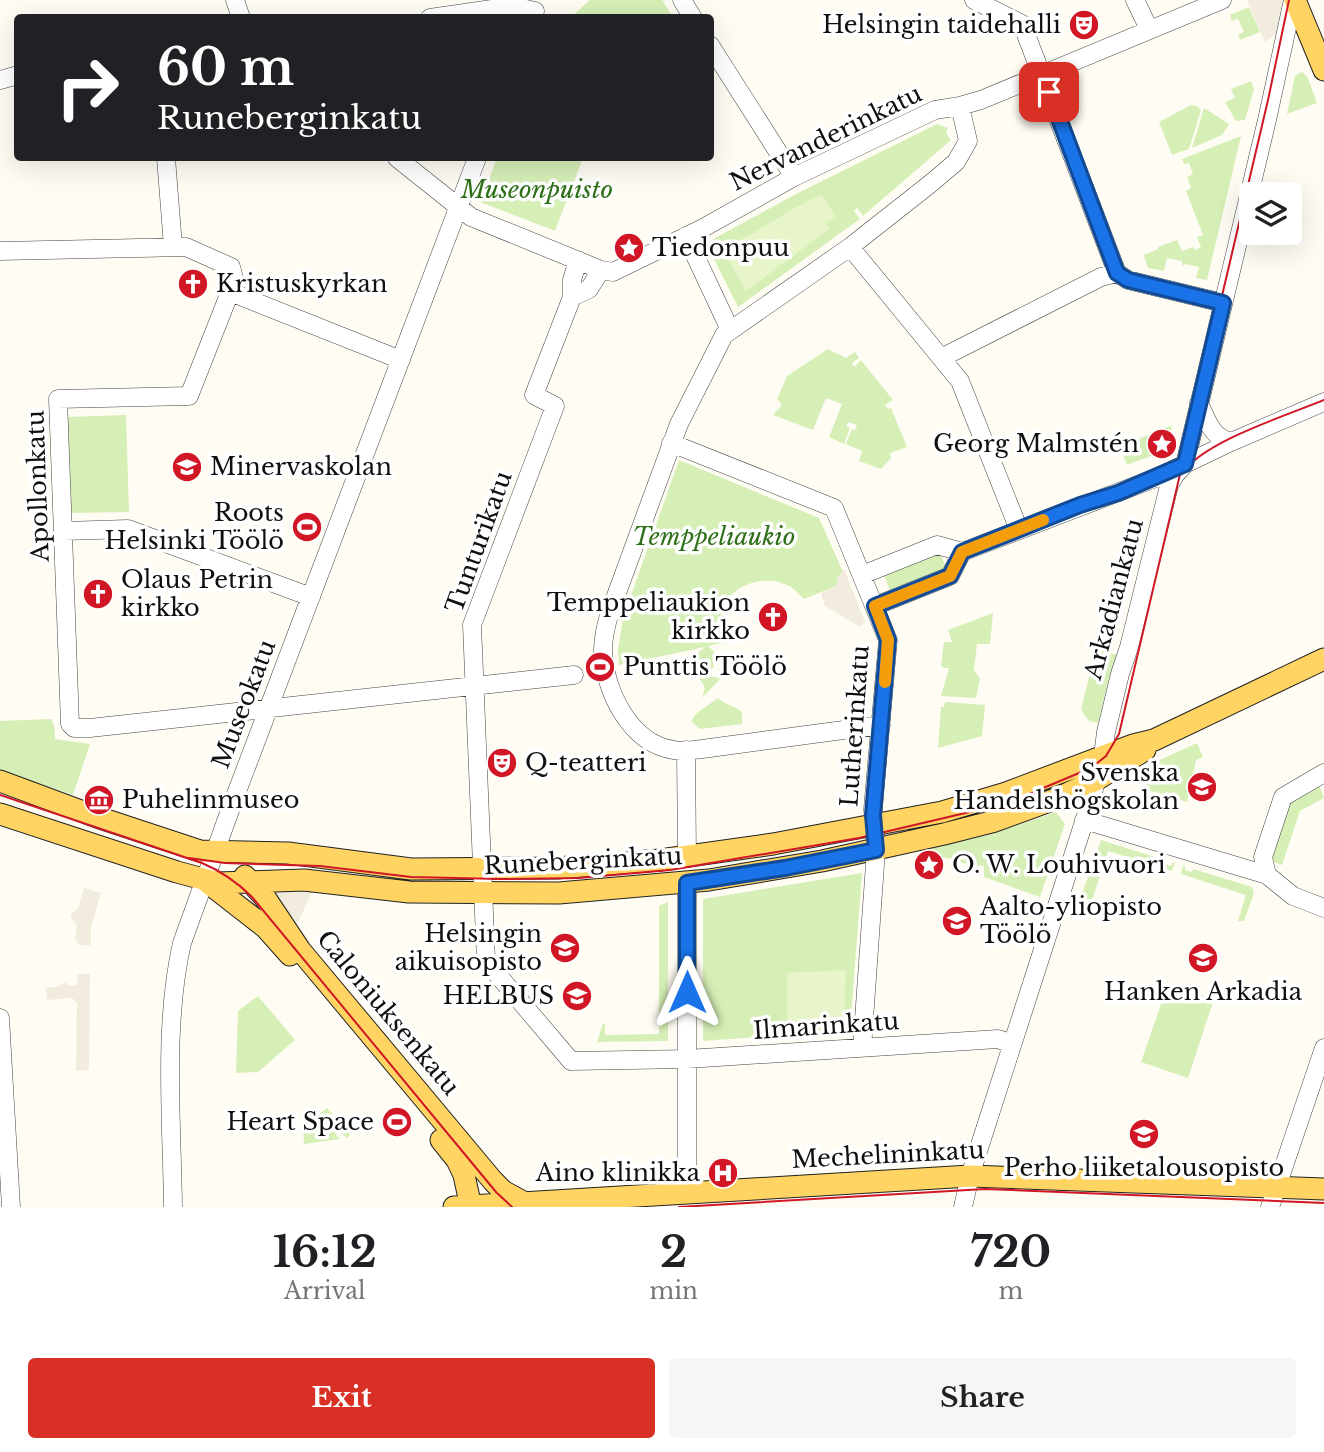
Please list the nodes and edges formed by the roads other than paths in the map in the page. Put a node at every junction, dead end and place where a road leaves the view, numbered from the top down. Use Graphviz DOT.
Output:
graph roads {
  1 [pos="974,0"];
  2 [pos="1136,0"];
  3 [pos="1222,0"];
  4 [pos="1294,0"];
  5 [pos="538,10"];
  6 [pos="481,14"];
  7 [pos="1149,29"];
  8 [pos="714,51"];
  9 [pos="1324,68"];
  10 [pos="1042,75"];
  11 [pos="960,106"];
  12 [pos="166,161"];
  13 [pos="401,161"];
  14 [pos="477,161"];
  15 [pos="794,177"];
  16 [pos="458,208"];
  17 [pos="686,236"];
  18 [pos="173,246"];
  19 [pos="850,247"];
  20 [pos="0,251"];
  21 [pos="579,260"];
  22 [pos="607,271"];
  23 [pos="1117,273"];
  24 [pos="230,292"];
  25 [pos="572,297"];
  26 [pos="1223,303"];
  27 [pos="730,330"];
  28 [pos="941,358"];
  29 [pos="401,360"];
  30 [pos="1324,402"];
  31 [pos="1199,403"];
  32 [pos="1231,442"];
  33 [pos="671,443"];
  34 [pos="1185,464"];
  35 [pos="1130,488"];
  36 [pos="1163,511"];
  37 [pos="1019,530"];
  38 [pos="64,531"];
  39 [pos="962,552"];
  40 [pos="862,575"];
  41 [pos="311,597"];
  42 [pos="875,606"];
  43 [pos="1324,659"];
  44 [pos="574,675"];
  45 [pos="475,685"];
  46 [pos="270,708"];
  47 [pos="881,725"];
  48 [pos="1106,732"];
  49 [pos="1154,740"];
  50 [pos="686,751"];
  51 [pos="1103,756"];
  52 [pos="1078,765"];
  53 [pos="1324,773"];
  54 [pos="0,780"];
  55 [pos="1096,780"];
  56 [pos="0,814"];
  57 [pos="1084,820"];
  58 [pos="873,825"];
  59 [pos="876,850"];
  60 [pos="216,853"];
  61 [pos="687,856"];
  62 [pos="483,870"];
  63 [pos="1267,875"];
  64 [pos="205,881"];
  65 [pos="252,882"];
  66 [pos="687,883"];
  67 [pos="484,893"];
  68 [pos="1324,908"];
  69 [pos="0,1018"];
  70 [pos="1012,1044"];
  71 [pos="862,1048"];
  72 [pos="1324,1048"];
  73 [pos="687,1059"];
  74 [pos="970,1176"];
  75 [pos="1324,1189"];
  76 [pos="687,1192"];
  77 [pos="1273,1197"];
  78 [pos="524,1203"];
  79 [pos="11,1207"];
  80 [pos="173,1207"];
  81 [pos="454,1207"];
  82 [pos="471,1207"];
  83 [pos="963,1207"];
  1 -- 10 [label="street"];
  2 -- 7 [label="street"];
  3 -- 7 [label="street, Nervanderinkatu"];
  4 -- 9 [label="main road"];
  4 -- 26 [label="street, Arkadiankatu"];
  5 -- 6 [label="street"];
  7 -- 10 [label="street, Nervanderinkatu"];
  8 -- 15 [label="street"];
  10 -- 11 [label="street, Nervanderinkatu"];
  10 -- 23 [label="street"];
  11 -- 15 [label="street, Nervanderinkatu"];
  11 -- 19 [label="street"];
  12 -- 18 [label="street"];
  13 -- 16 [label="street"];
  14 -- 16 [label="street, Museokatu"];
  15 -- 17 [label="street, Nervanderinkatu"];
  16 -- 21 [label="street"];
  16 -- 29 [label="street, Museokatu"];
  17 -- 22 [label="street, Nervanderinkatu"];
  17 -- 27 [label="street"];
  18 -- 20 [label="street"];
  18 -- 24 [label="street"];
  19 -- 27 [label="street"];
  19 -- 28 [label="street"];
  21 -- 22 [label="street"];
  21 -- 25 [label="street, Tunturikatu"];
  22 -- 25 [label="street, Tunturikatu"];
  23 -- 26 [label="street"];
  23 -- 28 [label="street"];
  24 -- 29 [label="street"];
  24 -- 38 [label="street, Apollonkatu"];
  25 -- 45 [label="street, Tunturikatu"];
  26 -- 31 [label="street, Arkadiankatu"];
  27 -- 33 [label="street"];
  28 -- 37 [label="street"];
  29 -- 41 [label="street, Museokatu"];
  30 -- 32 [label="street"];
  31 -- 32 [label="street"];
  31 -- 34 [label="street, Arkadiankatu"];
  32 -- 34 [label="street"];
  33 -- 40 [label="street, Lutherinkatu"];
  33 -- 50 [label="street"];
  34 -- 35 [label="street"];
  34 -- 36 [label="street, Arkadiankatu"];
  35 -- 36 [label="street"];
  35 -- 37 [label="street"];
  36 -- 48 [label="street, Arkadiankatu"];
  37 -- 39 [label="street"];
  38 -- 41 [label="street"];
  38 -- 46 [label="street, Apollonkatu"];
  39 -- 40 [label="street"];
  39 -- 42 [label="street"];
  40 -- 42 [label="street, Lutherinkatu"];
  41 -- 46 [label="street, Museokatu"];
  42 -- 47 [label="street, Lutherinkatu"];
  43 -- 49 [label="main road, Runeberginkatu"];
  44 -- 45 [label="street"];
  45 -- 46 [label="street"];
  45 -- 62 [label="street, Tunturikatu"];
  46 -- 60 [label="street, Museokatu"];
  47 -- 50 [label="street"];
  47 -- 58 [label="street, Lutherinkatu"];
  48 -- 51 [label="street, Arkadiankatu"];
  48 -- 52 [label="street"];
  49 -- 51 [label="main road, Runeberginkatu"];
  49 -- 55 [label="main road, Runeberginkatu"];
  50 -- 61 [label="street"];
  51 -- 52 [label="main road, Runeberginkatu"];
  51 -- 55 [label="street, Arkadiankatu"];
  52 -- 58 [label="main road, Runeberginkatu"];
  53 -- 63 [label="street"];
  54 -- 60 [label="main road, Runeberginkatu"];
  55 -- 57 [label="street, Arkadiankatu"];
  55 -- 59 [label="main road, Runeberginkatu"];
  56 -- 64 [label="main road, Runeberginkatu"];
  57 -- 63 [label="street"];
  57 -- 70 [label="street, Arkadiankatu"];
  58 -- 59 [label="street, Lutherinkatu"];
  58 -- 61 [label="main road, Runeberginkatu"];
  59 -- 66 [label="main road, Runeberginkatu"];
  59 -- 71 [label="street, Lutherinkatu"];
  60 -- 62 [label="main road, Runeberginkatu"];
  60 -- 64 [label="street, Museokatu"];
  60 -- 65 [label="main road, Caloniuksenkatu"];
  61 -- 62 [label="main road, Runeberginkatu"];
  62 -- 67 [label="street, Ilmarinkatu"];
  63 -- 68 [label="street"];
  64 -- 65 [label="main road, Runeberginkatu"];
  64 -- 80 [label="street, Museokatu"];
  64 -- 82 [label="main road, Caloniuksenkatu"];
  65 -- 67 [label="main road, Runeberginkatu"];
  65 -- 78 [label="main road, Caloniuksenkatu"];
  66 -- 67 [label="main road, Runeberginkatu"];
  66 -- 73 [label="street"];
  67 -- 73 [label="street, Ilmarinkatu"];
  69 -- 79 [label="street"];
  70 -- 71 [label="street, Ilmarinkatu"];
  70 -- 74 [label="street, Arkadiankatu"];
  71 -- 73 [label="street, Ilmarinkatu"];
  72 -- 77 [label="street"];
  73 -- 76 [label="street"];
  74 -- 76 [label="main road, Mechelininkatu"];
  74 -- 77 [label="main road, Mechelininkatu"];
  74 -- 83 [label="street, Arkadiankatu"];
  75 -- 77 [label="main road, Mechelininkatu"];
  76 -- 78 [label="main road, Mechelininkatu"];
  78 -- 82 [label="main road, Mechelininkatu"];
  81 -- 82 [label="main road, Mechelininkatu"];
}
